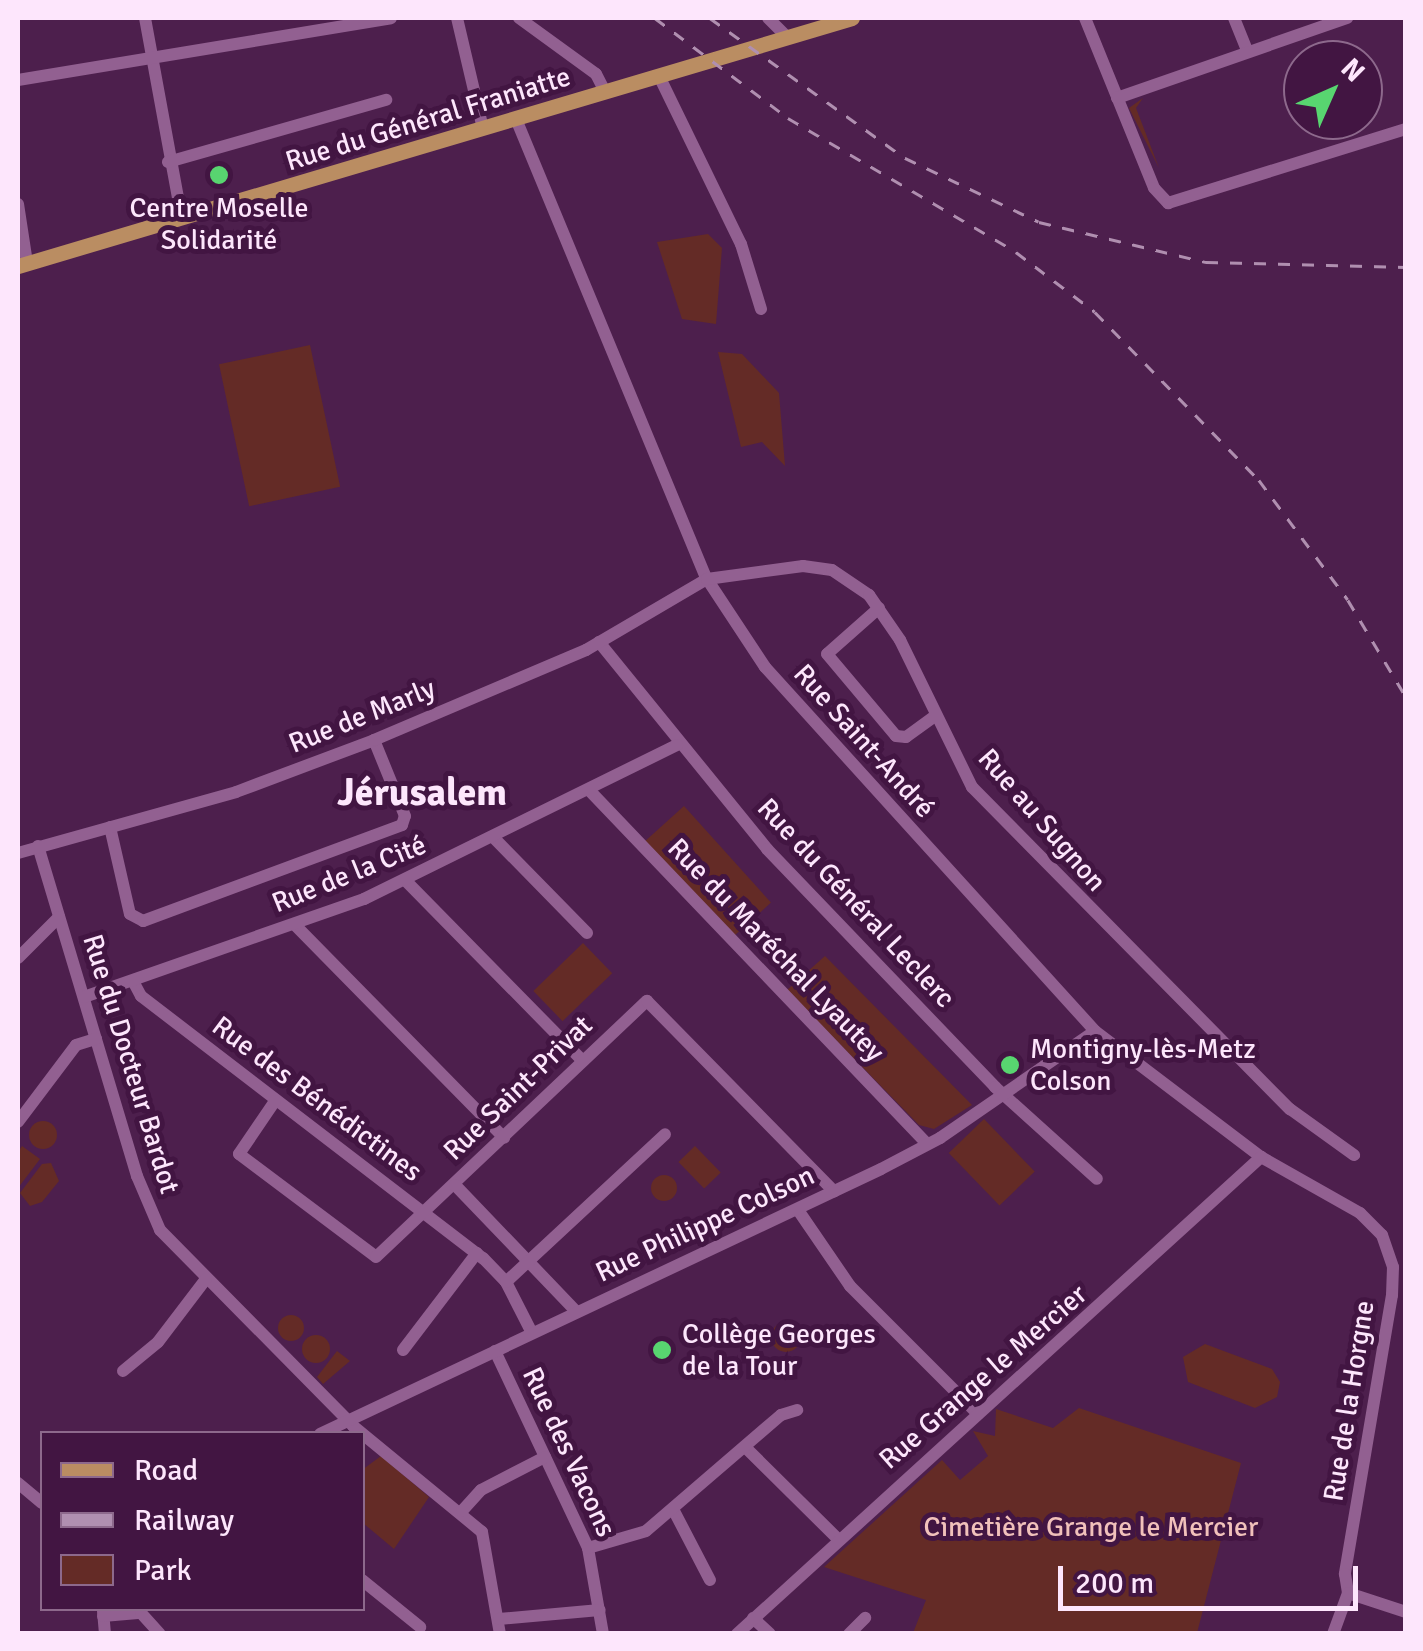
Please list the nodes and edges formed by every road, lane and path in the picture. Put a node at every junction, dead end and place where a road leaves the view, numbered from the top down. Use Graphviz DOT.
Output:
graph roads {
  1 [pos="145,18"];
  2 [pos="312,18"];
  3 [pos="391,18"];
  4 [pos="457,18"];
  5 [pos="519,18"];
  6 [pos="768,18"];
  7 [pos="852,18"];
  8 [pos="1086,18"];
  9 [pos="1234,18"];
  10 [pos="1347,18"];
  11 [pos="315,34"];
  12 [pos="779,39"];
  13 [pos="1247,52"];
  14 [pos="152,59"];
  15 [pos="658,76"];
  16 [pos="18,80"];
  17 [pos="606,92"];
  18 [pos="1116,98"];
  19 [pos="386,100"];
  20 [pos="516,119"];
  21 [pos="1406,128"];
  22 [pos="483,129"];
  23 [pos="168,162"];
  24 [pos="18,204"];
  25 [pos="182,218"];
  26 [pos="22,265"];
  27 [pos="761,310"];
  28 [pos="707,578"];
  29 [pos="879,608"];
  30 [pos="599,642"];
  31 [pos="936,716"];
  32 [pos="374,740"];
  33 [pos="677,745"];
  34 [pos="589,790"];
  35 [pos="110,827"];
  36 [pos="494,838"];
  37 [pos="38,846"];
  38 [pos="18,853"];
  39 [pos="405,880"];
  40 [pos="59,917"];
  41 [pos="296,926"];
  42 [pos="587,934"];
  43 [pos="18,958"];
  44 [pos="133,981"];
  45 [pos="84,998"];
  46 [pos="1095,1031"];
  47 [pos="96,1039"];
  48 [pos="582,1060"];
  49 [pos="1005,1096"];
  50 [pos="276,1101"];
  51 [pos="18,1122"];
  52 [pos="665,1134"];
  53 [pos="504,1138"];
  54 [pos="928,1144"];
  55 [pos="1354,1155"];
  56 [pos="1261,1158"];
  57 [pos="1097,1180"];
  58 [pos="455,1185"];
  59 [pos="834,1192"];
  60 [pos="798,1210"];
  61 [pos="426,1214"];
  62 [pos="1382,1235"];
  63 [pos="477,1253"];
  64 [pos="530,1261"];
  65 [pos="206,1279"];
  66 [pos="506,1282"];
  67 [pos="576,1311"];
  68 [pos="531,1332"];
  69 [pos="403,1350"];
  70 [pos="495,1351"];
  71 [pos="122,1371"];
  72 [pos="798,1410"];
  73 [pos="978,1414"];
  74 [pos="345,1418"];
  75 [pos="325,1431"];
  76 [pos="361,1431"];
  77 [pos="365,1434"];
  78 [pos="746,1448"];
  79 [pos="545,1457"];
  80 [pos="18,1483"];
  81 [pos="40,1501"];
  82 [pos="674,1509"];
  83 [pos="462,1511"];
  84 [pos="838,1540"];
  85 [pos="588,1548"];
  86 [pos="710,1580"];
  87 [pos="365,1583"];
  88 [pos="1348,1593"];
  89 [pos="600,1610"];
  90 [pos="103,1612"];
  91 [pos="1406,1612"];
  92 [pos="753,1618"];
  93 [pos="865,1618"];
  94 [pos="500,1626"];
  95 [pos="416,1631"];
  96 [pos="105,1634"];
  97 [pos="160,1634"];
  98 [pos="603,1634"];
  99 [pos="737,1634"];
  100 [pos="770,1634"];
  101 [pos="849,1634"];
  102 [pos="1333,1634"];
  1 -- 14 [label="street"];
  2 -- 11 [label="street"];
  3 -- 11 [label="street"];
  4 -- 22 [label="street"];
  5 -- 17 [label="street"];
  6 -- 12 [label="street"];
  7 -- 12 [label="main road, Rue du Général Franiatte"];
  8 -- 18 [label="street"];
  9 -- 13 [label="street"];
  10 -- 13 [label="street"];
  11 -- 14 [label="street"];
  12 -- 15 [label="main road, Rue du Général Franiatte"];
  13 -- 18 [label="street"];
  14 -- 16 [label="street"];
  14 -- 23 [label="street"];
  15 -- 17 [label="main road, Rue du Général Franiatte"];
  15 -- 27 [label="street"];
  17 -- 20 [label="main road, Rue du Général Franiatte"];
  18 -- 21 [label="street"];
  19 -- 23 [label="street"];
  20 -- 22 [label="main road, Rue du Général Franiatte"];
  20 -- 28 [label="street, Rue Saint-André"];
  22 -- 25 [label="main road, Rue du Général Franiatte"];
  23 -- 25 [label="street"];
  24 -- 26 [label="street"];
  25 -- 26 [label="main road, Rue du Général Franiatte"];
  28 -- 29 [label="street, Rue au Sugnon"];
  28 -- 30 [label="street, Rue de Marly"];
  28 -- 46 [label="street, Rue Saint-André"];
  29 -- 31 [label="street, Rue au Sugnon"];
  29 -- 31 [label="street"];
  30 -- 32 [label="street, Rue de Marly"];
  30 -- 33 [label="street, Rue du Général Leclerc"];
  31 -- 55 [label="street, Rue au Sugnon"];
  32 -- 35 [label="street, Rue de Marly"];
  32 -- 35 [label="street"];
  33 -- 34 [label="street, Rue de la Cité"];
  33 -- 49 [label="street, Rue du Général Leclerc"];
  34 -- 36 [label="street, Rue de la Cité"];
  34 -- 54 [label="street, Rue du Maréchal Lyautey"];
  35 -- 37 [label="street, Rue de Marly"];
  36 -- 39 [label="street, Rue de la Cité"];
  36 -- 42 [label="street"];
  37 -- 38 [label="street, Rue de Marly"];
  37 -- 40 [label="street, Rue du Docteur Bardot"];
  39 -- 41 [label="street, Rue de la Cité"];
  39 -- 48 [label="street"];
  40 -- 43 [label="street"];
  40 -- 45 [label="street, Rue du Docteur Bardot"];
  41 -- 44 [label="street, Rue de la Cité"];
  41 -- 53 [label="street"];
  44 -- 45 [label="street, Rue de la Cité"];
  44 -- 50 [label="street, Rue des Bénédictines"];
  45 -- 47 [label="street, Rue du Docteur Bardot"];
  46 -- 49 [label="street, Rue Philippe Colson"];
  46 -- 56 [label="street, Rue Saint-André"];
  47 -- 51 [label="street"];
  47 -- 65 [label="street, Rue du Docteur Bardot"];
  48 -- 53 [label="street, Rue Saint-Privat"];
  48 -- 59 [label="street, Rue Saint-Privat"];
  49 -- 54 [label="street, Rue Philippe Colson"];
  49 -- 57 [label="street, Rue du Général Leclerc"];
  50 -- 61 [label="street, Rue des Bénédictines"];
  50 -- 61 [label="street, Rue Saint-Privat"];
  52 -- 64 [label="street"];
  53 -- 58 [label="street, Rue Saint-Privat"];
  54 -- 59 [label="street, Rue Philippe Colson"];
  56 -- 62 [label="street, Rue Saint-André"];
  56 -- 73 [label="street, Rue Grange le Mercier"];
  58 -- 61 [label="street, Rue Saint-Privat"];
  58 -- 64 [label="street"];
  59 -- 60 [label="street, Rue Philippe Colson"];
  60 -- 67 [label="street, Rue Philippe Colson"];
  60 -- 73 [label="street"];
  61 -- 63 [label="street, Rue des Bénédictines"];
  62 -- 88 [label="street, Rue de la Horgne"];
  63 -- 66 [label="street, Rue des Bénédictines"];
  63 -- 69 [label="street"];
  64 -- 66 [label="street"];
  64 -- 67 [label="street"];
  65 -- 71 [label="street"];
  65 -- 74 [label="street, Rue du Docteur Bardot"];
  66 -- 68 [label="street, Rue des Bénédictines"];
  67 -- 68 [label="street, Rue Philippe Colson"];
  68 -- 70 [label="street, Rue Philippe Colson"];
  70 -- 74 [label="street, Rue Philippe Colson"];
  70 -- 79 [label="street, Rue des Vacons"];
  72 -- 78 [label="street"];
  73 -- 84 [label="street, Rue Grange le Mercier"];
  74 -- 75 [label="street, Rue Philippe Colson"];
  74 -- 76 [label="street, Rue du Docteur Bardot"];
  77 -- 83 [label="street, Rue du Docteur Bardot"];
  78 -- 82 [label="street"];
  78 -- 84 [label="street"];
  79 -- 83 [label="street"];
  79 -- 85 [label="street, Rue des Vacons"];
  80 -- 81 [label="street"];
  82 -- 85 [label="street"];
  82 -- 86 [label="street"];
  83 -- 94 [label="street, Rue du Docteur Bardot"];
  84 -- 92 [label="street, Rue Grange le Mercier"];
  85 -- 89 [label="street, Rue des Vacons"];
  87 -- 95 [label="street"];
  88 -- 91 [label="street"];
  88 -- 102 [label="street, Rue de la Horgne"];
  89 -- 94 [label="street"];
  89 -- 98 [label="street, Rue des Vacons"];
  90 -- 96 [label="street"];
  90 -- 97 [label="street"];
  92 -- 99 [label="street, Rue Grange le Mercier"];
  92 -- 100 [label="street"];
  93 -- 101 [label="street"];
}
